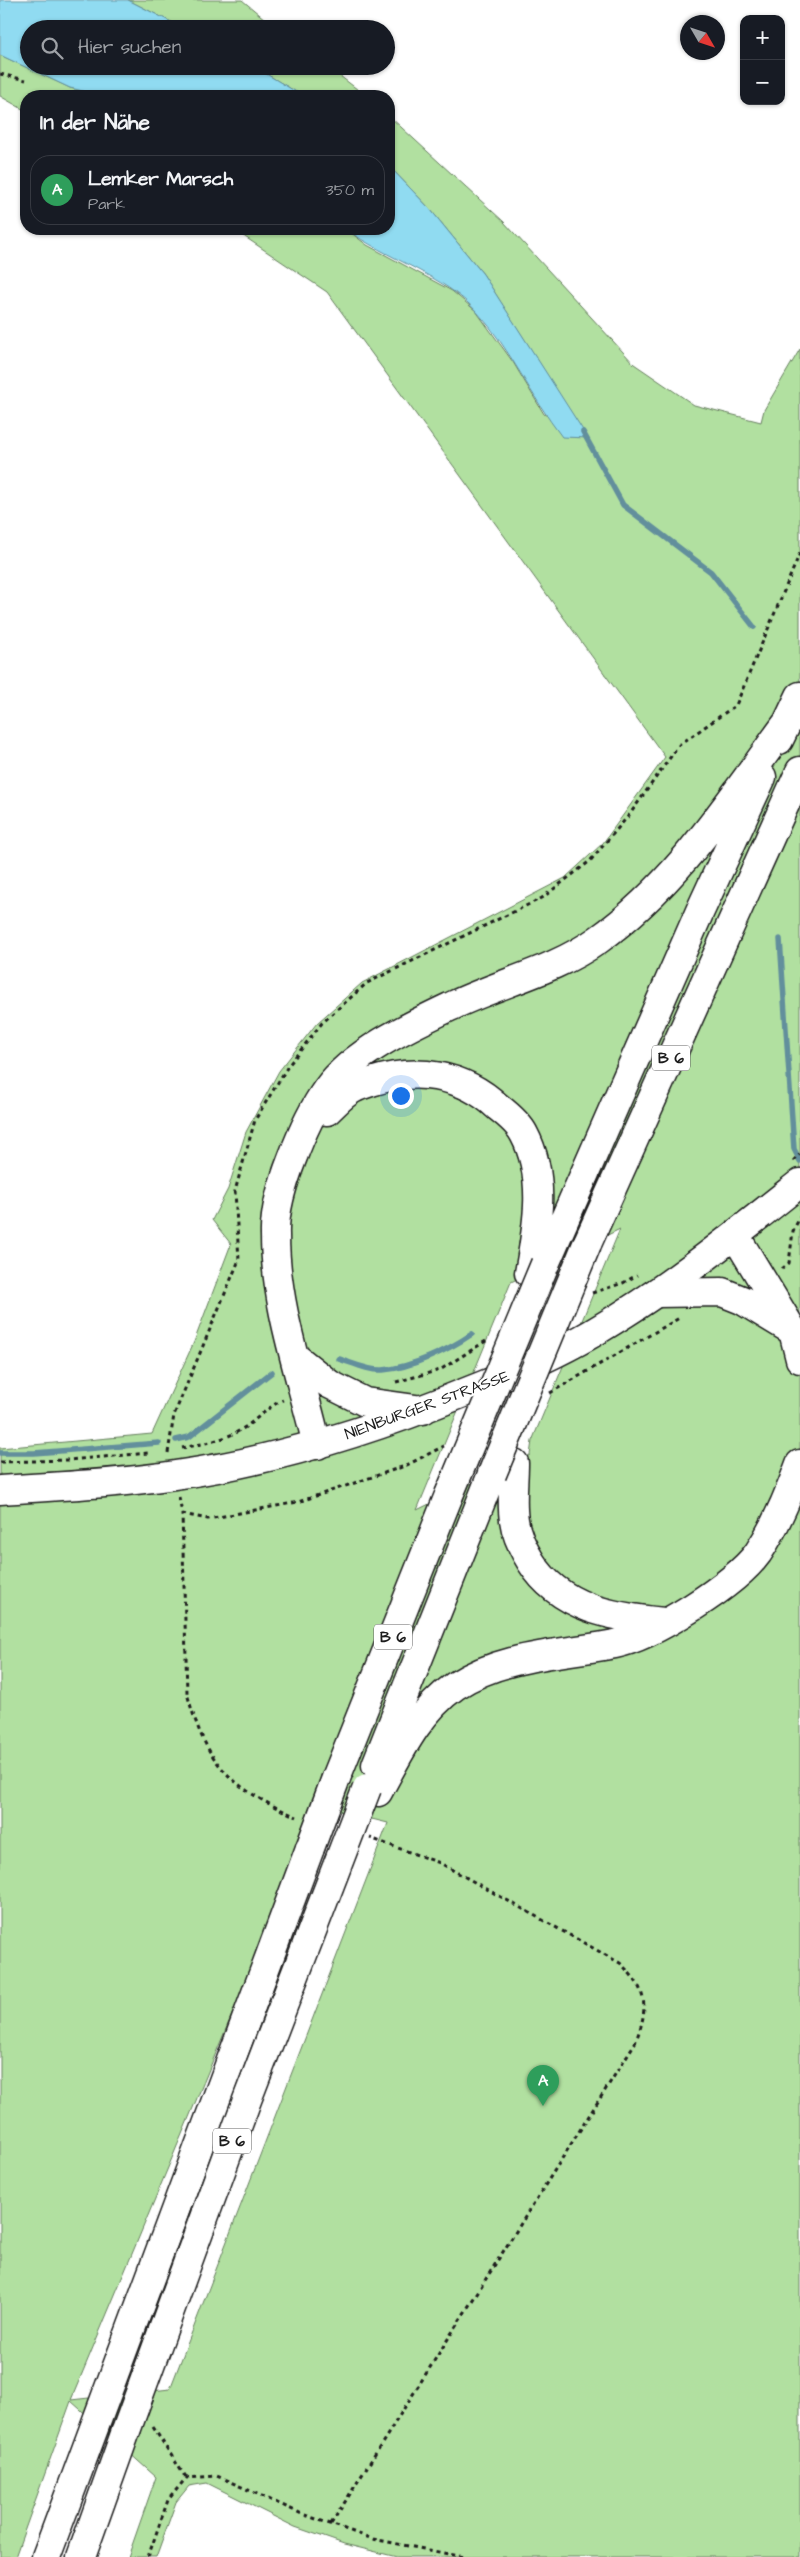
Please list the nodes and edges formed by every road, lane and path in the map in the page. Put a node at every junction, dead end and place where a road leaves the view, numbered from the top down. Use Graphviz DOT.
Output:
graph roads {
  1 [pos="0,74"];
  2 [pos="26,80"];
  3 [pos="800,696"];
  4 [pos="787,723"];
  5 [pos="800,771"];
  6 [pos="303,1132"];
  7 [pos="800,1183"];
  8 [pos="735,1235"];
  9 [pos="537,1269"];
  10 [pos="648,1283"];
  11 [pos="582,1295"];
  12 [pos="793,1332"];
  13 [pos="503,1340"];
  14 [pos="295,1356"];
  15 [pos="800,1359"];
  16 [pos="389,1383"];
  17 [pos="305,1392"];
  18 [pos="423,1410"];
  19 [pos="316,1445"];
  20 [pos="158,1452"];
  21 [pos="0,1462"];
  22 [pos="171,1463"];
  23 [pos="800,1464"];
  24 [pos="503,1468"];
  25 [pos="0,1490"];
  26 [pos="666,1622"];
  27 [pos="372,1790"];
  28 [pos="299,1818"];
  29 [pos="374,1839"];
  30 [pos="138,2427"];
  31 [pos="186,2478"];
  32 [pos="331,2524"];
  33 [pos="46,2557"];
  34 [pos="81,2557"];
  35 [pos="148,2557"];
  36 [pos="464,2557"];
  1 -- 2 [label="path"];
  3 -- 4 [label="main road, B 6"];
  4 -- 6 [label="main road"];
  4 -- 9 [label="main road, B 6"];
  5 -- 24 [label="main road, B 6, bridge"];
  6 -- 9 [label="main road"];
  6 -- 14 [label="main road"];
  7 -- 8 [label="main road, NIENBURGER STRASSE"];
  8 -- 10 [label="main road, NIENBURGER STRASSE"];
  8 -- 12 [label="main road"];
  9 -- 13 [label="main road, B 6, bridge"];
  10 -- 11 [label="path"];
  10 -- 12 [label="main road"];
  10 -- 18 [label="main road, NIENBURGER STRASSE"];
  12 -- 15 [label="main road"];
  13 -- 16 [label="path"];
  13 -- 33 [label="main road, B 6, bridge"];
  14 -- 17 [label="main road"];
  14 -- 18 [label="main road"];
  17 -- 19 [label="main road"];
  17 -- 22 [label="path"];
  18 -- 19 [label="main road, NIENBURGER STRASSE"];
  19 -- 22 [label="main road, NIENBURGER STRASSE"];
  20 -- 21 [label="path"];
  22 -- 25 [label="main road, NIENBURGER STRASSE"];
  22 -- 28 [label="path"];
  23 -- 26 [label="main road"];
  24 -- 26 [label="main road"];
  24 -- 27 [label="main road, B 6"];
  26 -- 27 [label="main road"];
  27 -- 30 [label="main road, B 6, bridge"];
  29 -- 32 [label="path"];
  30 -- 31 [label="path"];
  30 -- 34 [label="main road, B 6"];
  31 -- 32 [label="path"];
  31 -- 35 [label="path"];
  32 -- 36 [label="path"];
}
